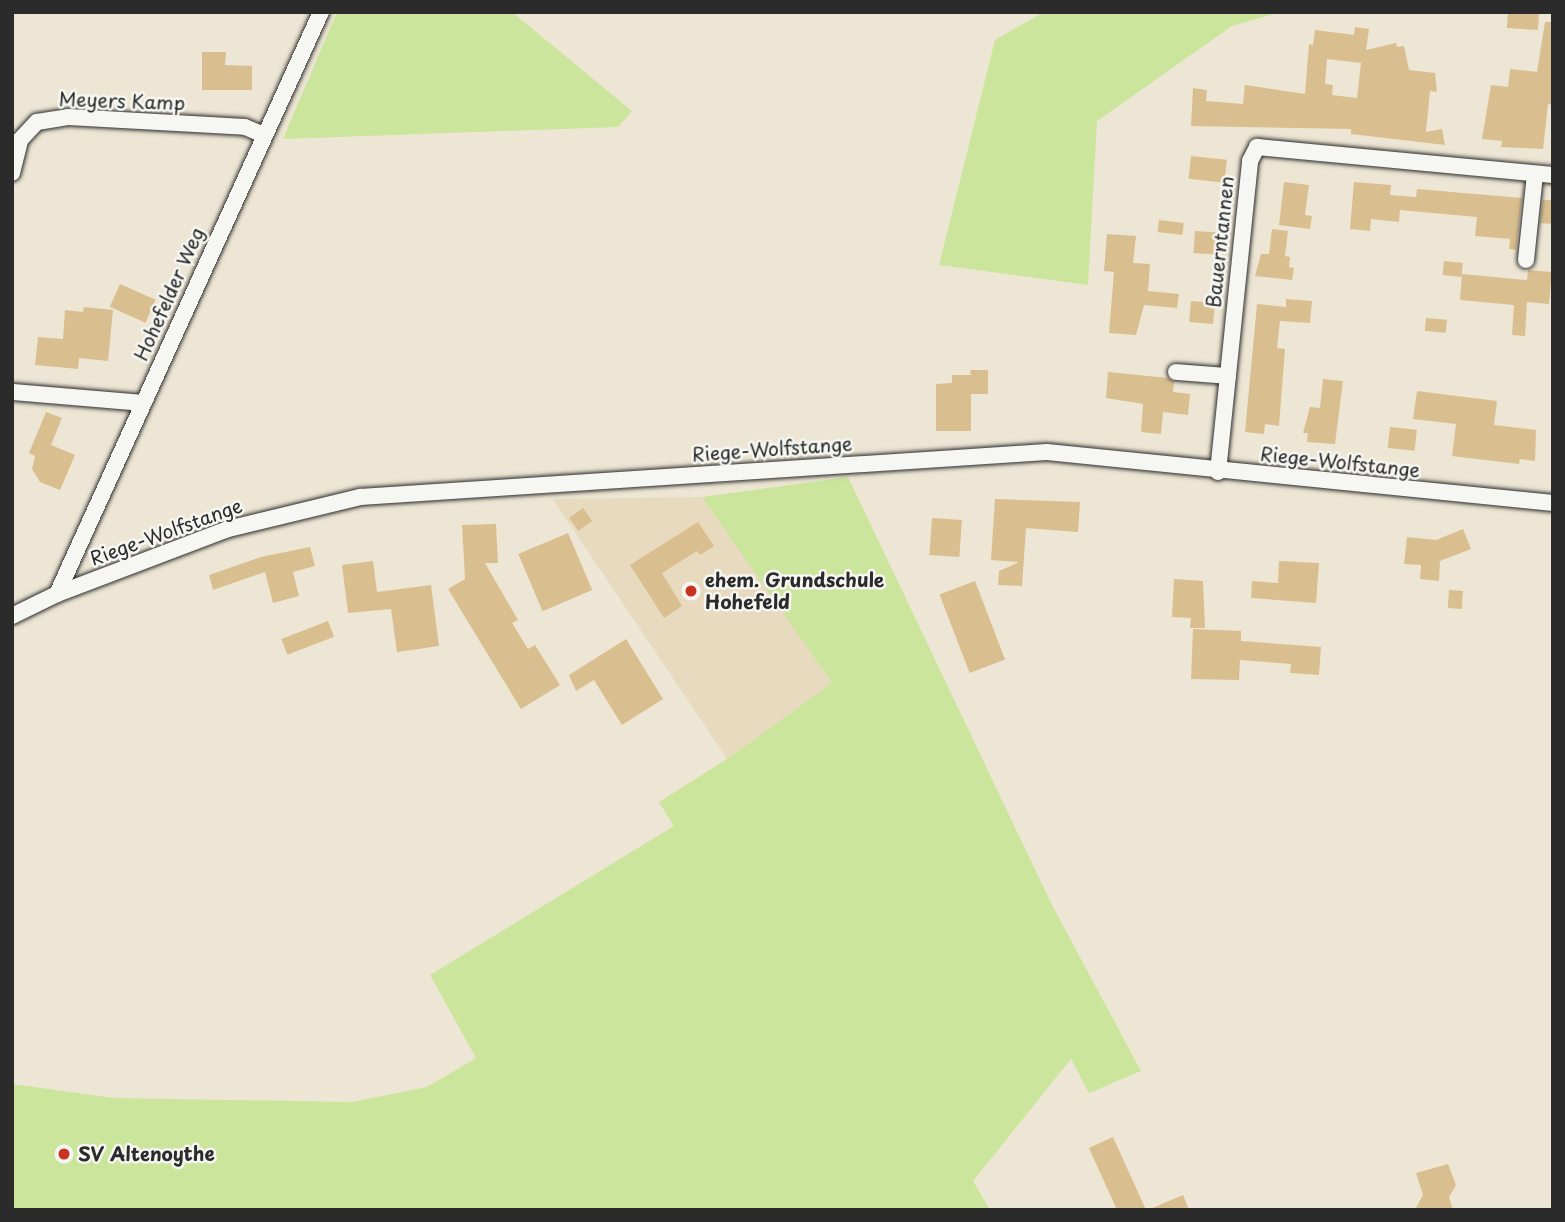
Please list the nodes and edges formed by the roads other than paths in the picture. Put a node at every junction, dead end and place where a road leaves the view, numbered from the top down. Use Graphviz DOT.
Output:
graph roads {
  1 [pos="321,12"];
  2 [pos="264,135"];
  3 [pos="12,173"];
  4 [pos="1535,174"];
  5 [pos="1553,175"];
  6 [pos="1526,260"];
  7 [pos="1176,372"];
  8 [pos="1228,376"];
  9 [pos="12,392"];
  10 [pos="142,404"];
  11 [pos="1218,472"];
  12 [pos="1553,503"];
  13 [pos="57,594"];
  14 [pos="12,616"];
  1 -- 2 [label="street, Hohefelder Weg"];
  2 -- 3 [label="street, Meyers Kamp"];
  2 -- 10 [label="street, Hohefelder Weg"];
  4 -- 5 [label="street, Bauerntannen"];
  4 -- 6 [label="street"];
  4 -- 8 [label="street, Bauerntannen"];
  7 -- 8 [label="street"];
  8 -- 11 [label="street, Bauerntannen"];
  9 -- 10 [label="street"];
  10 -- 13 [label="street, Hohefelder Weg"];
  11 -- 12 [label="street, Riege-Wolfstange"];
  11 -- 13 [label="street, Riege-Wolfstange"];
  13 -- 14 [label="street, Riege-Wolfstange"];
}
